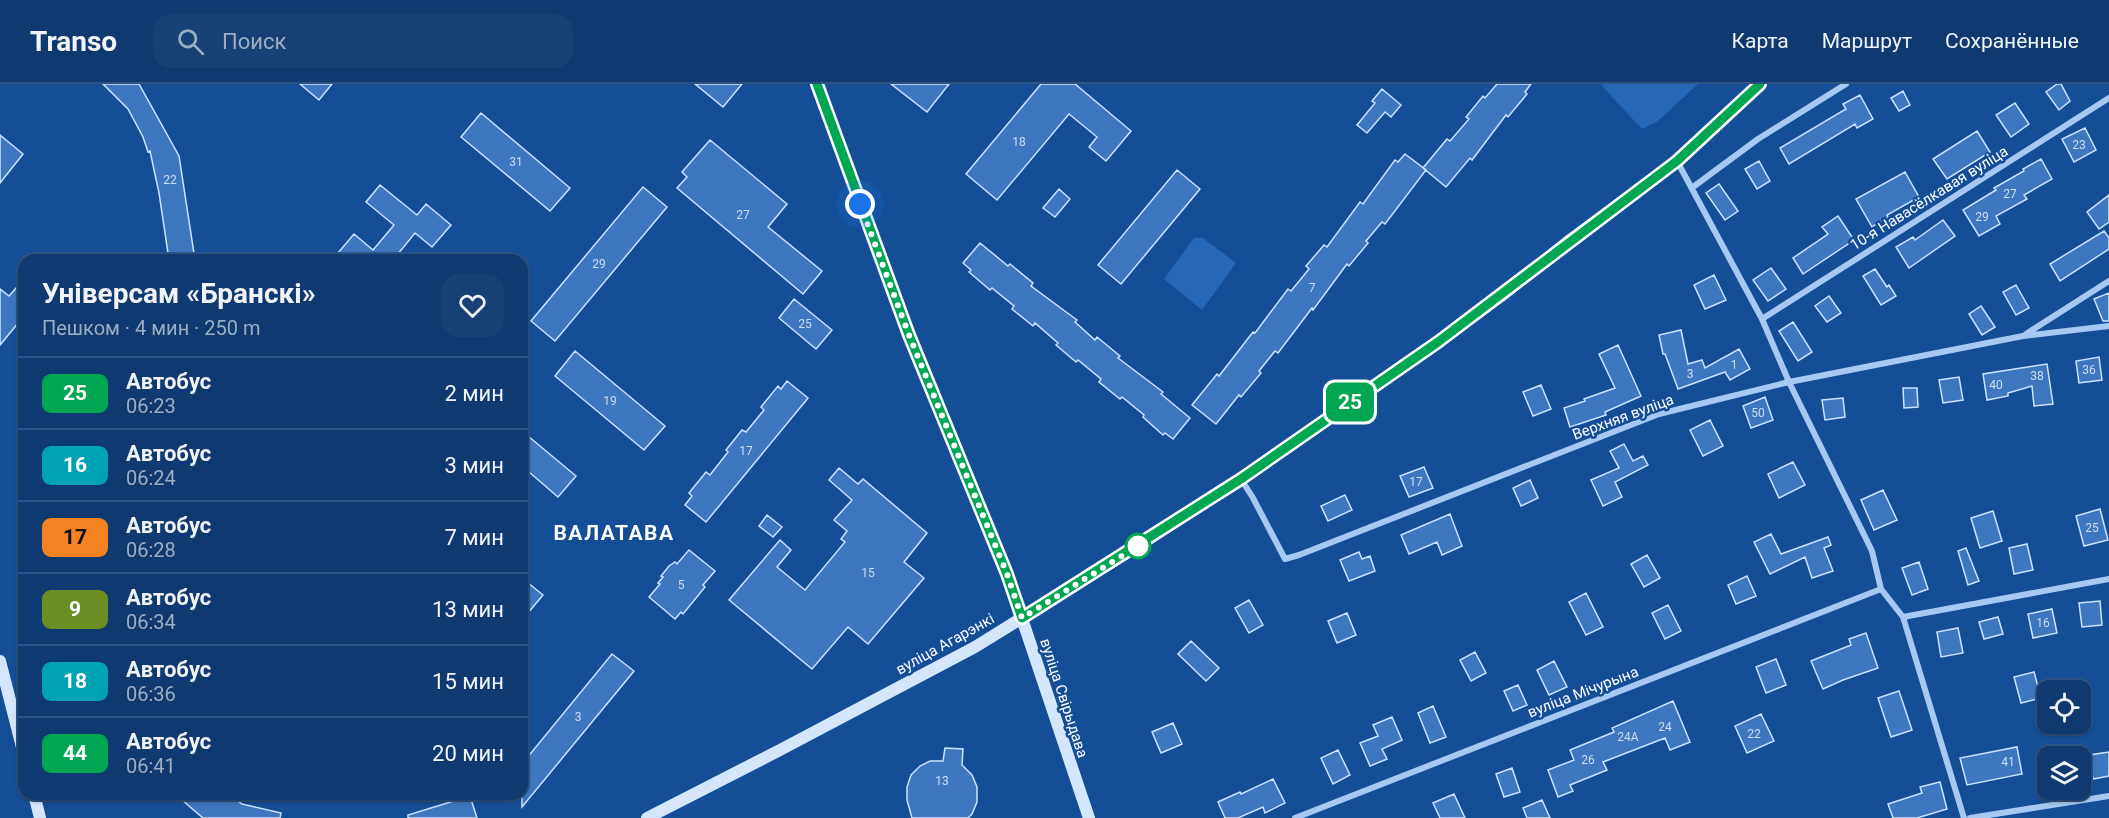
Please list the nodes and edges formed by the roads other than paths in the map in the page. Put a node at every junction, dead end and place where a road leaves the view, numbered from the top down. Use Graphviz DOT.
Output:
graph roads {
  1 [pos="817,84"];
  2 [pos="1760,84"];
  3 [pos="1846,84"];
  4 [pos="2109,98"];
  5 [pos="1677,161"];
  6 [pos="1693,187"];
  7 [pos="2109,281"];
  8 [pos="1762,319"];
  9 [pos="2109,326"];
  10 [pos="2023,336"];
  11 [pos="1789,382"];
  12 [pos="1241,479"];
  13 [pos="2109,579"];
  14 [pos="1881,589"];
  15 [pos="1022,618"];
  16 [pos="1903,618"];
  17 [pos="0,661"];
  18 [pos="18,732"];
  19 [pos="2109,796"];
  20 [pos="36,800"];
  21 [pos="40,818"];
  22 [pos="646,818"];
  23 [pos="1089,818"];
  24 [pos="1295,818"];
  25 [pos="1964,818"];
  26 [pos="1970,818"];
  1 -- 15 [label="main road, вуліца Свірыдава"];
  2 -- 5 [label="main road, вуліца Агарэнкі"];
  3 -- 6 [label="street"];
  4 -- 8 [label="street, 10-я Навасёлкавая вуліца"];
  5 -- 6 [label="street"];
  5 -- 12 [label="main road, вуліца Агарэнкі"];
  6 -- 8 [label="street"];
  7 -- 10 [label="street"];
  8 -- 11 [label="street"];
  9 -- 10 [label="street, Верхняя вуліца"];
  10 -- 11 [label="street, Верхняя вуліца"];
  11 -- 12 [label="street, Верхняя вуліца"];
  11 -- 14 [label="street"];
  12 -- 15 [label="main road, вуліца Агарэнкі"];
  13 -- 16 [label="street"];
  14 -- 16 [label="street"];
  14 -- 24 [label="street, вуліца Мічурына"];
  15 -- 22 [label="main road, вуліца Агарэнкі"];
  15 -- 23 [label="main road, вуліца Свірыдава"];
  16 -- 25 [label="street"];
  17 -- 18 [label="main road"];
  19 -- 26 [label="street"];
  20 -- 21 [label="main road"];
}
